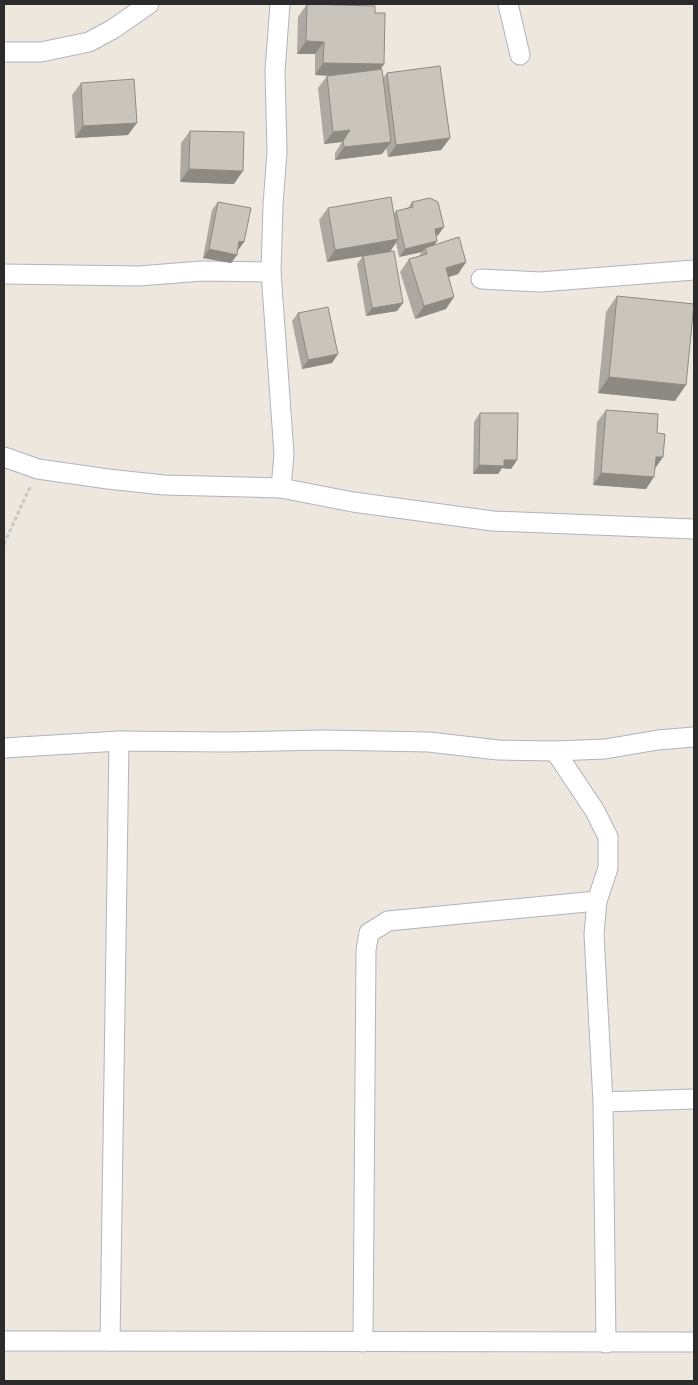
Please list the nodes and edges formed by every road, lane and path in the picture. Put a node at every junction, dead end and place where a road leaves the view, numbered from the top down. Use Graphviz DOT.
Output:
graph roads {
  1 [pos="149,4"];
  2 [pos="280,4"];
  3 [pos="508,4"];
  4 [pos="4,52"];
  5 [pos="520,55"];
  6 [pos="694,270"];
  7 [pos="271,272"];
  8 [pos="4,274"];
  9 [pos="481,279"];
  10 [pos="4,457"];
  11 [pos="38,469"];
  12 [pos="280,488"];
  13 [pos="694,529"];
  14 [pos="4,544"];
  15 [pos="694,737"];
  16 [pos="119,741"];
  17 [pos="4,748"];
  18 [pos="555,751"];
  19 [pos="597,901"];
  20 [pos="694,1099"];
  21 [pos="603,1102"];
  22 [pos="4,1342"];
  23 [pos="110,1342"];
  24 [pos="363,1342"];
  25 [pos="694,1342"];
  26 [pos="606,1343"];
  1 -- 4 [label="street"];
  2 -- 7 [label="street"];
  3 -- 5 [label="street"];
  6 -- 9 [label="street"];
  7 -- 8 [label="street"];
  7 -- 12 [label="street"];
  10 -- 11 [label="street"];
  11 -- 12 [label="street"];
  11 -- 14 [label="path"];
  12 -- 13 [label="street"];
  15 -- 18 [label="street"];
  16 -- 17 [label="street"];
  16 -- 18 [label="street"];
  16 -- 23 [label="street"];
  18 -- 19 [label="street"];
  19 -- 21 [label="street"];
  19 -- 24 [label="street"];
  20 -- 21 [label="street"];
  21 -- 26 [label="street"];
  22 -- 23 [label="street"];
  23 -- 24 [label="street"];
  24 -- 26 [label="street"];
  25 -- 26 [label="street"];
}
